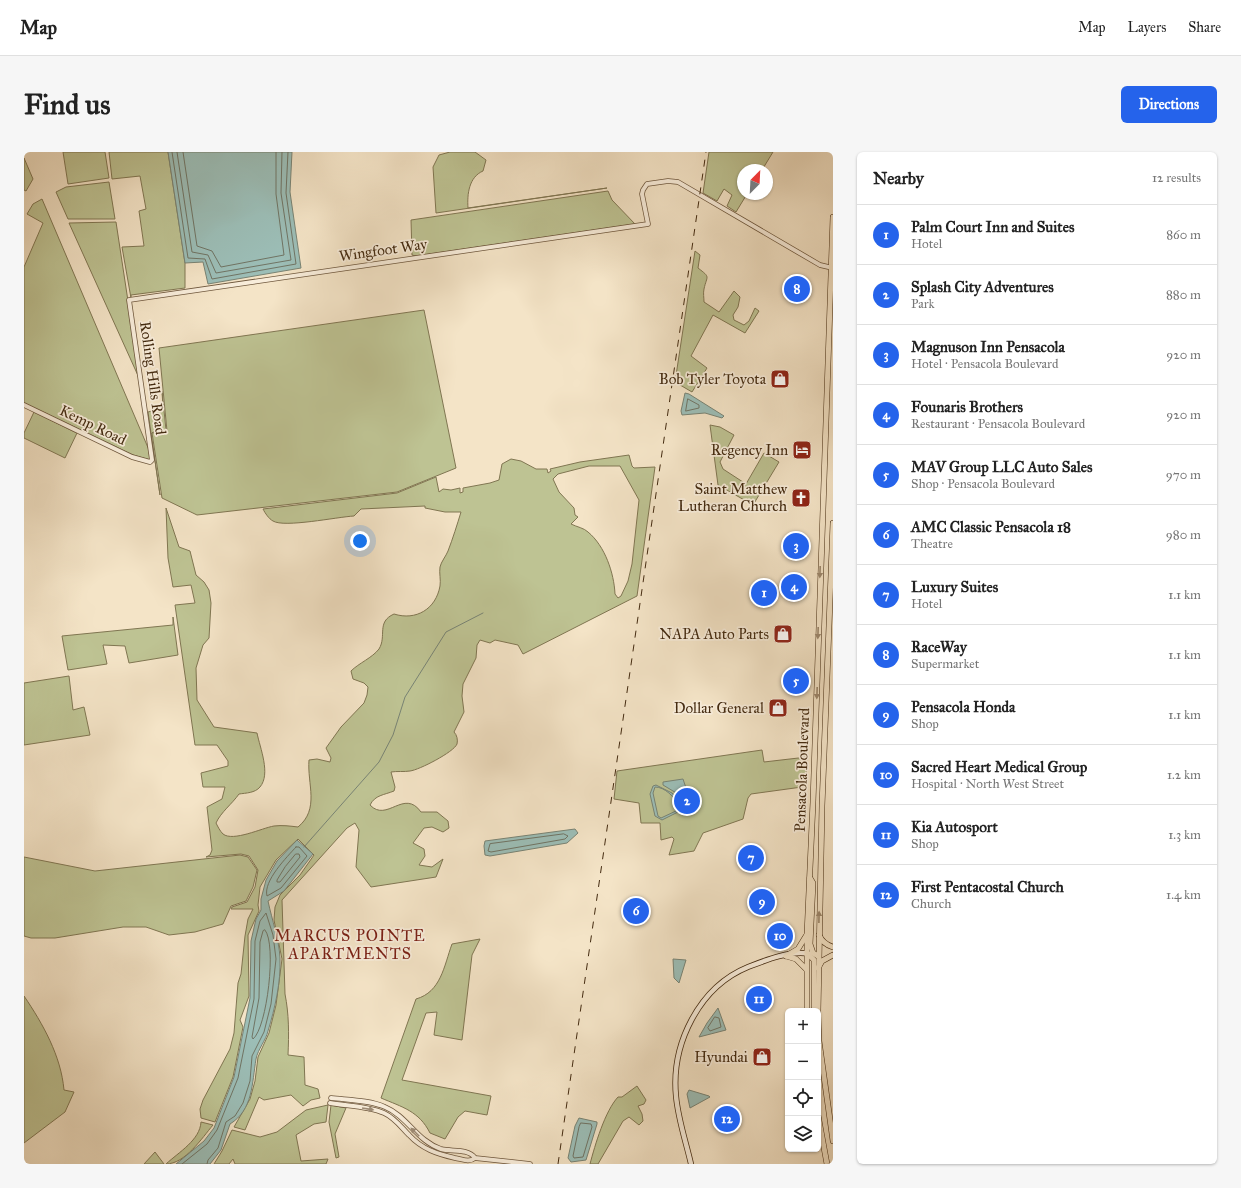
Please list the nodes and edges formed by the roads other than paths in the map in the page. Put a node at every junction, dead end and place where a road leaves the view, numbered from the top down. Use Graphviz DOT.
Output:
graph roads {
  1 [pos="646,214"];
  2 [pos="833,218"];
  3 [pos="639,225"];
  4 [pos="832,269"];
  5 [pos="129,300"];
  6 [pos="831,318"];
  7 [pos="827,396"];
  8 [pos="833,397"];
  9 [pos="24,405"];
  10 [pos="152,460"];
  11 [pos="833,523"];
  12 [pos="821,546"];
  13 [pos="832,547"];
  14 [pos="820,588"];
  15 [pos="830,589"];
  16 [pos="817,663"];
  17 [pos="828,664"];
  18 [pos="809,876"];
  19 [pos="819,934"];
  20 [pos="807,935"];
  21 [pos="833,946"];
  22 [pos="807,953"];
  23 [pos="833,955"];
  24 [pos="785,956"];
  25 [pos="818,956"];
  26 [pos="806,969"];
  27 [pos="818,969"];
  28 [pos="807,1008"];
  29 [pos="815,1008"];
  30 [pos="817,1008"];
  31 [pos="818,1044"];
  32 [pos="330,1098"];
  33 [pos="330,1103"];
  34 [pos="818,1116"];
  35 [pos="822,1138"];
  36 [pos="832,1139"];
  37 [pos="475,1158"];
  38 [pos="530,1164"];
  39 [pos="691,1164"];
  40 [pos="827,1164"];
  1 -- 3 [label="street"];
  1 -- 3 [label="street, Wingfoot Way"];
  1 -- 4 [label="street"];
  2 -- 4 [label="main road, Pensacola Boulevard"];
  3 -- 5 [label="street, Wingfoot Way"];
  4 -- 6 [label="main road, Pensacola Boulevard"];
  5 -- 10 [label="street, Rolling Hills Road"];
  6 -- 7 [label="main road, Pensacola Boulevard"];
  7 -- 8 [label="main road"];
  7 -- 12 [label="main road, Pensacola Boulevard"];
  9 -- 10 [label="street, Kemp Road"];
  11 -- 13 [label="main road, Pensacola Boulevard"];
  12 -- 13 [label="main road"];
  12 -- 14 [label="main road, Pensacola Boulevard, one-way"];
  13 -- 15 [label="main road, Pensacola Boulevard"];
  14 -- 15 [label="main road"];
  14 -- 16 [label="main road, Pensacola Boulevard, one-way"];
  15 -- 17 [label="main road, Pensacola Boulevard"];
  16 -- 17 [label="main road"];
  16 -- 18 [label="main road, Pensacola Boulevard, one-way"];
  19 -- 17 [label="main road, Pensacola Boulevard, one-way"];
  18 -- 20 [label="main road, Pensacola Boulevard"];
  18 -- 25 [label="main road"];
  19 -- 21 [label="main road"];
  19 -- 25 [label="main road, Pensacola Boulevard"];
  20 -- 22 [label="main road, Pensacola Boulevard"];
  20 -- 24 [label="main road"];
  22 -- 24 [label="main road"];
  22 -- 25 [label="main road"];
  22 -- 26 [label="main road, Pensacola Boulevard"];
  22 -- 29 [label="main road"];
  23 -- 27 [label="main road"];
  24 -- 26 [label="main road"];
  24 -- 39 [label="main road"];
  25 -- 27 [label="main road, Pensacola Boulevard"];
  26 -- 28 [label="main road, Pensacola Boulevard"];
  27 -- 30 [label="main road, Pensacola Boulevard"];
  31 -- 36 [label="main road"];
  37 -- 32 [label="street, one-way"];
  33 -- 37 [label="street, one-way"];
  34 -- 35 [label="main road"];
  35 -- 36 [label="main road"];
  35 -- 40 [label="main road"];
  37 -- 38 [label="street"];
}
